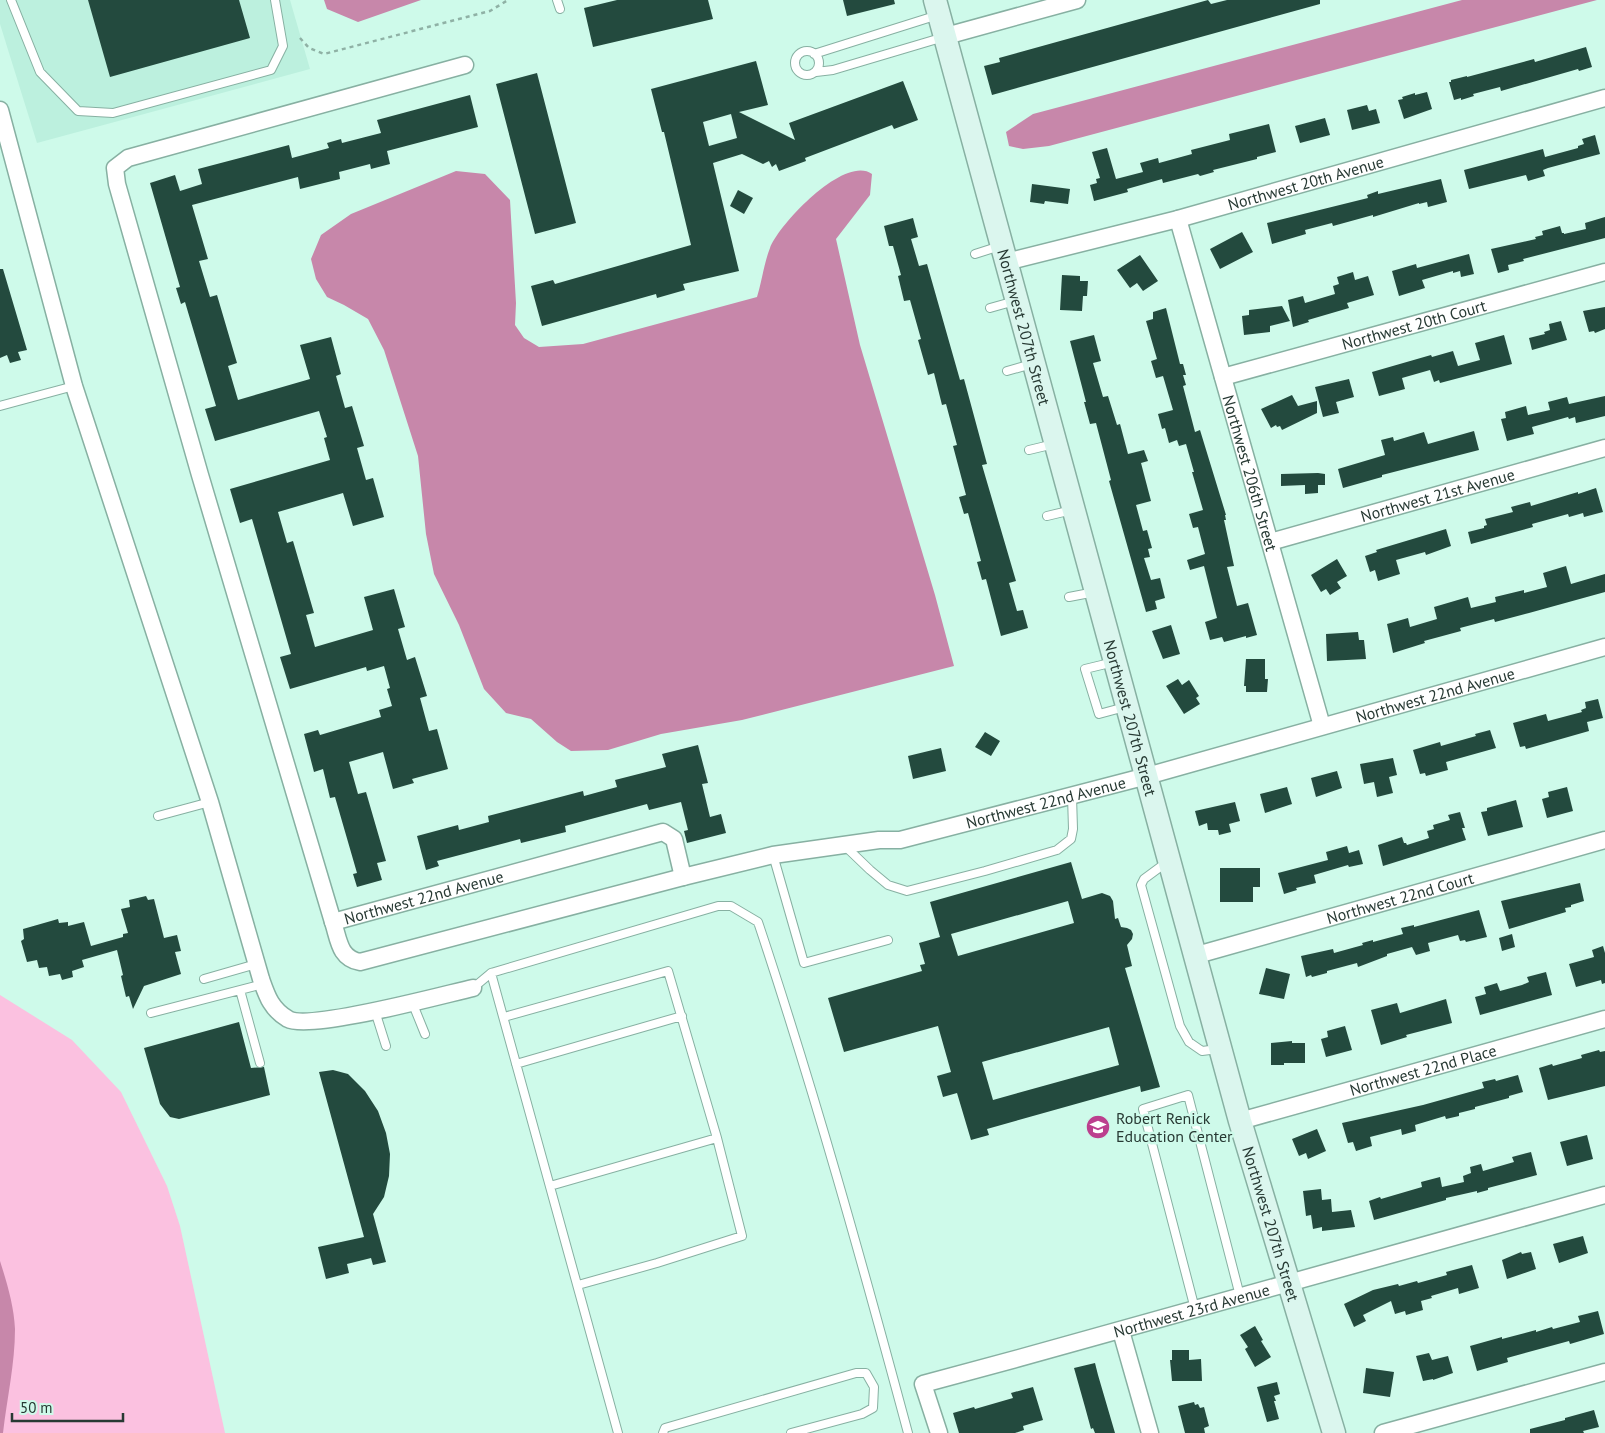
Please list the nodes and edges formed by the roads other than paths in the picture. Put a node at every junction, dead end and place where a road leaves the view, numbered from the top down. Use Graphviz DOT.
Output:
graph roads {
  1 [pos="11,0"];
  2 [pos="275,0"];
  3 [pos="557,0"];
  4 [pos="1077,0"];
  5 [pos="560,9"];
  6 [pos="940,17"];
  7 [pos="814,54"];
  8 [pos="465,65"];
  9 [pos="816,72"];
  10 [pos="1605,98"];
  11 [pos="0,110"];
  12 [pos="1178,219"];
  13 [pos="975,254"];
  14 [pos="1004,254"];
  15 [pos="1605,272"];
  16 [pos="1017,301"];
  17 [pos="990,308"];
  18 [pos="1034,364"];
  19 [pos="1007,371"];
  20 [pos="1223,377"];
  21 [pos="74,386"];
  22 [pos="0,406"];
  23 [pos="1056,444"];
  24 [pos="1605,448"];
  25 [pos="1029,450"];
  26 [pos="1074,509"];
  27 [pos="1047,516"];
  28 [pos="1270,542"];
  29 [pos="1097,592"];
  30 [pos="1069,597"];
  31 [pos="1605,647"];
  32 [pos="1116,661"];
  33 [pos="1128,706"];
  34 [pos="1322,726"];
  35 [pos="1147,776"];
  36 [pos="1072,796"];
  37 [pos="210,802"];
  38 [pos="158,816"];
  39 [pos="1605,840"];
  40 [pos="844,845"];
  41 [pos="773,855"];
  42 [pos="1170,860"];
  43 [pos="683,877"];
  44 [pos="334,922"];
  45 [pos="888,940"];
  46 [pos="1196,956"];
  47 [pos="256,964"];
  48 [pos="491,973"];
  49 [pos="204,980"];
  50 [pos="263,984"];
  51 [pos="473,988"];
  52 [pos="240,990"];
  53 [pos="412,1002"];
  54 [pos="375,1011"];
  55 [pos="151,1013"];
  56 [pos="682,1016"];
  57 [pos="504,1017"];
  58 [pos="1605,1019"];
  59 [pos="425,1034"];
  60 [pos="386,1046"];
  61 [pos="1221,1048"];
  62 [pos="260,1063"];
  63 [pos="516,1064"];
  64 [pos="1240,1121"];
  65 [pos="716,1138"];
  66 [pos="550,1186"];
  67 [pos="1605,1195"];
  68 [pos="1288,1282"];
  69 [pos="578,1286"];
  70 [pos="1240,1296"];
  71 [pos="1195,1309"];
  72 [pos="1121,1331"];
  73 [pos="1605,1372"];
  74 [pos="618,1433"];
  75 [pos="663,1433"];
  76 [pos="791,1433"];
  77 [pos="908,1433"];
  78 [pos="939,1433"];
  79 [pos="1150,1433"];
  80 [pos="1334,1433"];
  81 [pos="1383,1433"];
  1 -- 2 [label="lane"];
  3 -- 5 [label="lane"];
  4 -- 6 [label="street"];
  6 -- 7 [label="lane"];
  6 -- 9 [label="lane"];
  6 -- 14 [label="street, Northwest 207th Street"];
  7 -- 9 [label="lane"];
  7 -- 9 [label="lane"];
  8 -- 44 [label="street"];
  10 -- 12 [label="street, Northwest 20th Avenue"];
  11 -- 21 [label="street"];
  12 -- 14 [label="street, Northwest 20th Avenue"];
  12 -- 20 [label="street, Northwest 206th Street"];
  13 -- 14 [label="lane"];
  14 -- 16 [label="street, Northwest 207th Street"];
  15 -- 20 [label="street, Northwest 20th Court"];
  16 -- 17 [label="lane"];
  16 -- 18 [label="street, Northwest 207th Street"];
  18 -- 19 [label="lane"];
  18 -- 23 [label="street, Northwest 207th Street"];
  20 -- 28 [label="street, Northwest 206th Street"];
  21 -- 22 [label="lane"];
  21 -- 37 [label="street"];
  23 -- 25 [label="lane"];
  23 -- 26 [label="street, Northwest 207th Street"];
  24 -- 28 [label="street, Northwest 21st Avenue"];
  26 -- 27 [label="lane"];
  26 -- 29 [label="street, Northwest 207th Street"];
  28 -- 34 [label="street, Northwest 206th Street"];
  29 -- 30 [label="lane"];
  29 -- 32 [label="street, Northwest 207th Street"];
  31 -- 34 [label="street, Northwest 22nd Avenue"];
  32 -- 33 [label="street, Northwest 207th Street"];
  32 -- 33 [label="lane"];
  33 -- 35 [label="street, Northwest 207th Street"];
  34 -- 35 [label="street, Northwest 22nd Avenue"];
  35 -- 36 [label="street, Northwest 22nd Avenue"];
  35 -- 42 [label="street, Northwest 207th Street"];
  36 -- 40 [label="street, Northwest 22nd Avenue"];
  36 -- 40 [label="lane"];
  37 -- 38 [label="lane"];
  37 -- 47 [label="street"];
  39 -- 46 [label="street, Northwest 22nd Court"];
  40 -- 41 [label="street, Northwest 22nd Avenue"];
  41 -- 43 [label="street, Northwest 22nd Avenue"];
  41 -- 45 [label="lane"];
  42 -- 46 [label="street, Northwest 207th Street"];
  42 -- 61 [label="lane"];
  43 -- 44 [label="street, Northwest 22nd Avenue"];
  43 -- 44 [label="street, Northwest 22nd Avenue"];
  46 -- 61 [label="street, Northwest 207th Street"];
  47 -- 49 [label="lane"];
  47 -- 50 [label="street"];
  48 -- 51 [label="lane"];
  48 -- 57 [label="lane"];
  48 -- 77 [label="lane"];
  50 -- 52 [label="lane"];
  50 -- 54 [label="street"];
  51 -- 53 [label="street"];
  52 -- 55 [label="lane"];
  52 -- 62 [label="lane"];
  53 -- 54 [label="street"];
  53 -- 59 [label="lane"];
  54 -- 60 [label="lane"];
  56 -- 57 [label="lane"];
  56 -- 63 [label="lane"];
  56 -- 65 [label="lane"];
  57 -- 63 [label="lane"];
  58 -- 64 [label="street, Northwest 22nd Place"];
  61 -- 64 [label="street, Northwest 207th Street"];
  63 -- 66 [label="lane"];
  64 -- 68 [label="street, Northwest 207th Street"];
  65 -- 66 [label="lane"];
  65 -- 69 [label="lane"];
  66 -- 69 [label="lane"];
  67 -- 68 [label="street, Northwest 23rd Avenue"];
  68 -- 70 [label="street, Northwest 23rd Avenue"];
  68 -- 80 [label="street, Northwest 207th Street"];
  69 -- 74 [label="lane"];
  70 -- 71 [label="street, Northwest 23rd Avenue"];
  70 -- 71 [label="lane"];
  71 -- 72 [label="street, Northwest 23rd Avenue"];
  72 -- 78 [label="street, Northwest 23rd Avenue"];
  72 -- 79 [label="street"];
  73 -- 81 [label="street"];
  75 -- 76 [label="lane"];
}
